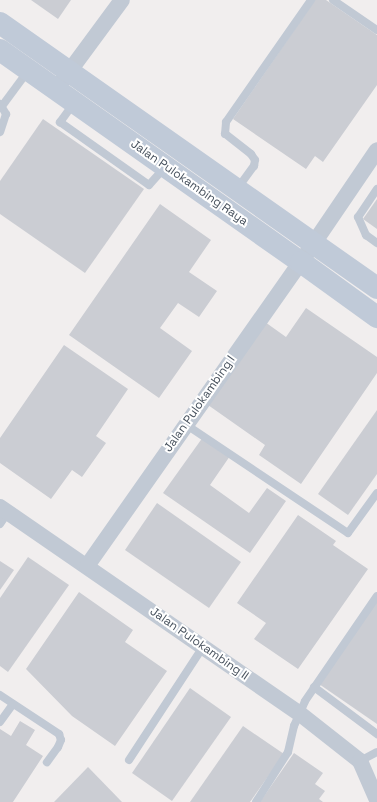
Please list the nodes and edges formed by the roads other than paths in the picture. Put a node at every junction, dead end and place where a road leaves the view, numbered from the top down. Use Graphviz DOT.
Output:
graph roads {
  1 [pos="122,0"];
  2 [pos="311,0"];
  3 [pos="333,0"];
  4 [pos="0,23"];
  5 [pos="377,30"];
  6 [pos="0,50"];
  7 [pos="28,71"];
  8 [pos="69,71"];
  9 [pos="56,90"];
  10 [pos="1,105"];
  11 [pos="0,132"];
  12 [pos="377,150"];
  13 [pos="377,189"];
  14 [pos="237,190"];
  15 [pos="314,243"];
  16 [pos="377,243"];
  17 [pos="301,262"];
  18 [pos="377,288"];
  19 [pos="377,317"];
  20 [pos="185,424"];
  21 [pos="377,493"];
  22 [pos="3,515"];
  23 [pos="87,566"];
  24 [pos="377,596"];
  25 [pos="202,647"];
  26 [pos="314,687"];
  27 [pos="0,695"];
  28 [pos="13,704"];
  29 [pos="299,713"];
  30 [pos="0,722"];
  31 [pos="377,734"];
  32 [pos="377,752"];
  33 [pos="128,760"];
  34 [pos="360,761"];
  35 [pos="47,762"];
  36 [pos="377,800"];
  37 [pos="256,802"];
  1 -- 8 [label="street"];
  2 -- 14 [label="lane"];
  3 -- 5 [label="lane"];
  4 -- 8 [label="street, Jalan Pulokambing Raya"];
  6 -- 7 [label="street, Jalan Pulokambing Raya"];
  7 -- 9 [label="street, Jalan Pulokambing Raya"];
  7 -- 10 [label="lane"];
  8 -- 9 [label="street"];
  8 -- 14 [label="street, Jalan Pulokambing Raya"];
  9 -- 17 [label="street, Jalan Pulokambing Raya"];
  10 -- 11 [label="lane"];
  12 -- 15 [label="street, Jalan Pulokambing I"];
  13 -- 16 [label="lane"];
  14 -- 15 [label="street, Jalan Pulokambing Raya"];
  15 -- 17 [label="street, Jalan Pulokambing I"];
  15 -- 18 [label="street, Jalan Pulokambing Raya"];
  17 -- 19 [label="street, Jalan Pulokambing Raya"];
  17 -- 20 [label="street, Jalan Pulokambing I"];
  20 -- 21 [label="lane"];
  20 -- 23 [label="street, Jalan Pulokambing I"];
  22 -- 23 [label="street, Jalan Pulokambing II"];
  23 -- 25 [label="street, Jalan Pulokambing II"];
  24 -- 26 [label="lane"];
  25 -- 29 [label="street, Jalan Pulokambing II"];
  25 -- 33 [label="lane"];
  26 -- 29 [label="lane"];
  26 -- 31 [label="lane"];
  27 -- 28 [label="lane"];
  28 -- 30 [label="lane"];
  28 -- 35 [label="lane"];
  29 -- 34 [label="street, Jalan Pulokambing II"];
  29 -- 37 [label="lane"];
  32 -- 34 [label="lane"];
  34 -- 36 [label="street, Jalan Pulokambing II"];
}
